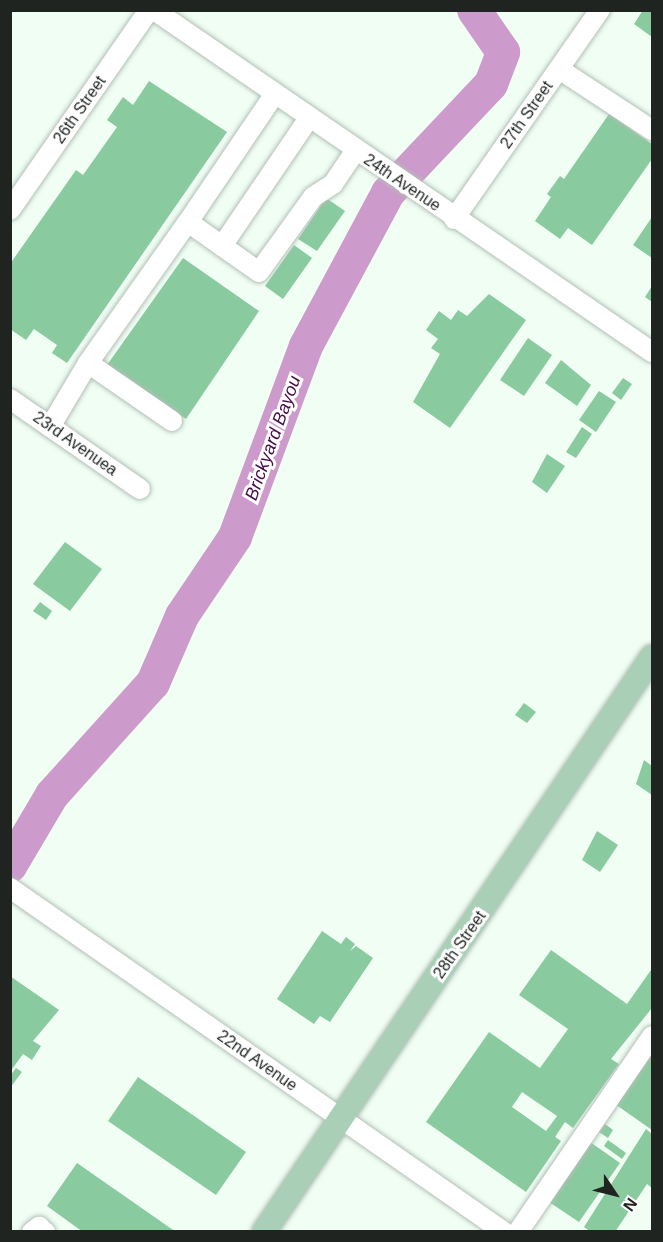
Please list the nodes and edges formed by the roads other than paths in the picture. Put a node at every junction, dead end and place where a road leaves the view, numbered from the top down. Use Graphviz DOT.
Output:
graph roads {
  1 [pos="149,10"];
  2 [pos="154,10"];
  3 [pos="600,10"];
  4 [pos="559,69"];
  5 [pos="274,95"];
  6 [pos="309,118"];
  7 [pos="652,130"];
  8 [pos="360,155"];
  9 [pos="10,210"];
  10 [pos="454,219"];
  11 [pos="188,222"];
  12 [pos="222,246"];
  13 [pos="652,352"];
  14 [pos="88,363"];
  15 [pos="10,399"];
  16 [pos="171,421"];
  17 [pos="50,427"];
  18 [pos="140,489"];
  19 [pos="652,657"];
  20 [pos="10,888"];
  21 [pos="652,1036"];
  22 [pos="340,1119"];
  23 [pos="32,1232"];
  24 [pos="45,1232"];
  25 [pos="264,1232"];
  26 [pos="504,1232"];
  27 [pos="518,1232"];
  1 -- 9 [label="street, 26th Street"];
  2 -- 5 [label="street, 24th Avenue"];
  3 -- 4 [label="street, 27th Street"];
  4 -- 7 [label="street"];
  4 -- 10 [label="street, 27th Street"];
  5 -- 6 [label="street, 24th Avenue"];
  5 -- 11 [label="street"];
  6 -- 8 [label="street, 24th Avenue"];
  6 -- 12 [label="street"];
  8 -- 10 [label="street, 24th Avenue"];
  8 -- 12 [label="street"];
  10 -- 13 [label="street, 24th Avenue"];
  11 -- 12 [label="street"];
  11 -- 14 [label="street"];
  14 -- 16 [label="street"];
  14 -- 17 [label="street"];
  15 -- 17 [label="street, 23rd Avenuea"];
  17 -- 18 [label="street, 23rd Avenuea"];
  19 -- 22 [label="main road, 28th Street"];
  20 -- 22 [label="street, 22nd Avenue"];
  21 -- 27 [label="street"];
  22 -- 25 [label="main road, 28th Street"];
  22 -- 26 [label="street, 22nd Avenue"];
  23 -- 24 [label="street"];
}
